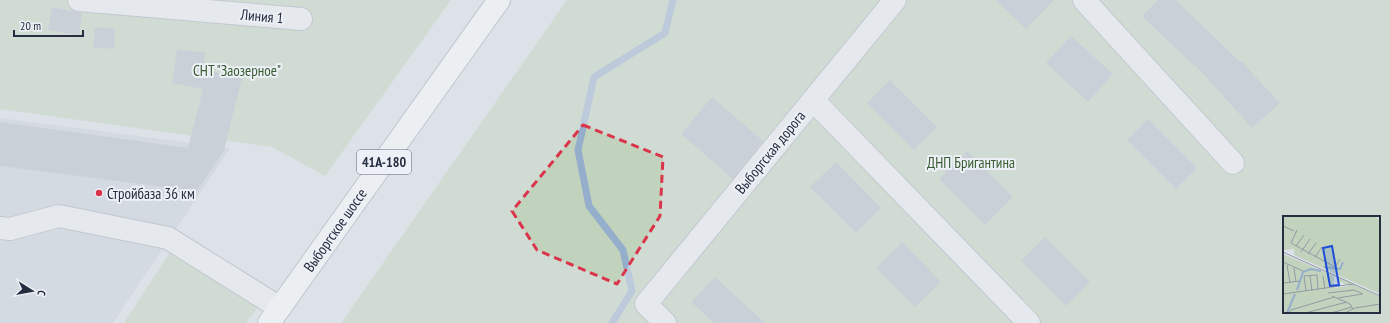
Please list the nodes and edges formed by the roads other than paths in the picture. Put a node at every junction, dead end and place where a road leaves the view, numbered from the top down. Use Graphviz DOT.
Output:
graph roads {
  1 [pos="79,0"];
  2 [pos="499,0"];
  3 [pos="895,0"];
  4 [pos="1084,0"];
  5 [pos="301,19"];
  6 [pos="813,100"];
  7 [pos="1233,163"];
  8 [pos="0,228"];
  9 [pos="274,315"];
  10 [pos="666,323"];
  11 [pos="1029,323"];
  1 -- 5 [label="street, Линия 1"];
  2 -- 9 [label="main road, Выборгское шоссе / 41А-180"];
  3 -- 6 [label="street, Выборгская дорога"];
  4 -- 7 [label="street"];
  6 -- 10 [label="street, Выборгская дорога"];
  6 -- 11 [label="street"];
  8 -- 9 [label="street"];
}
